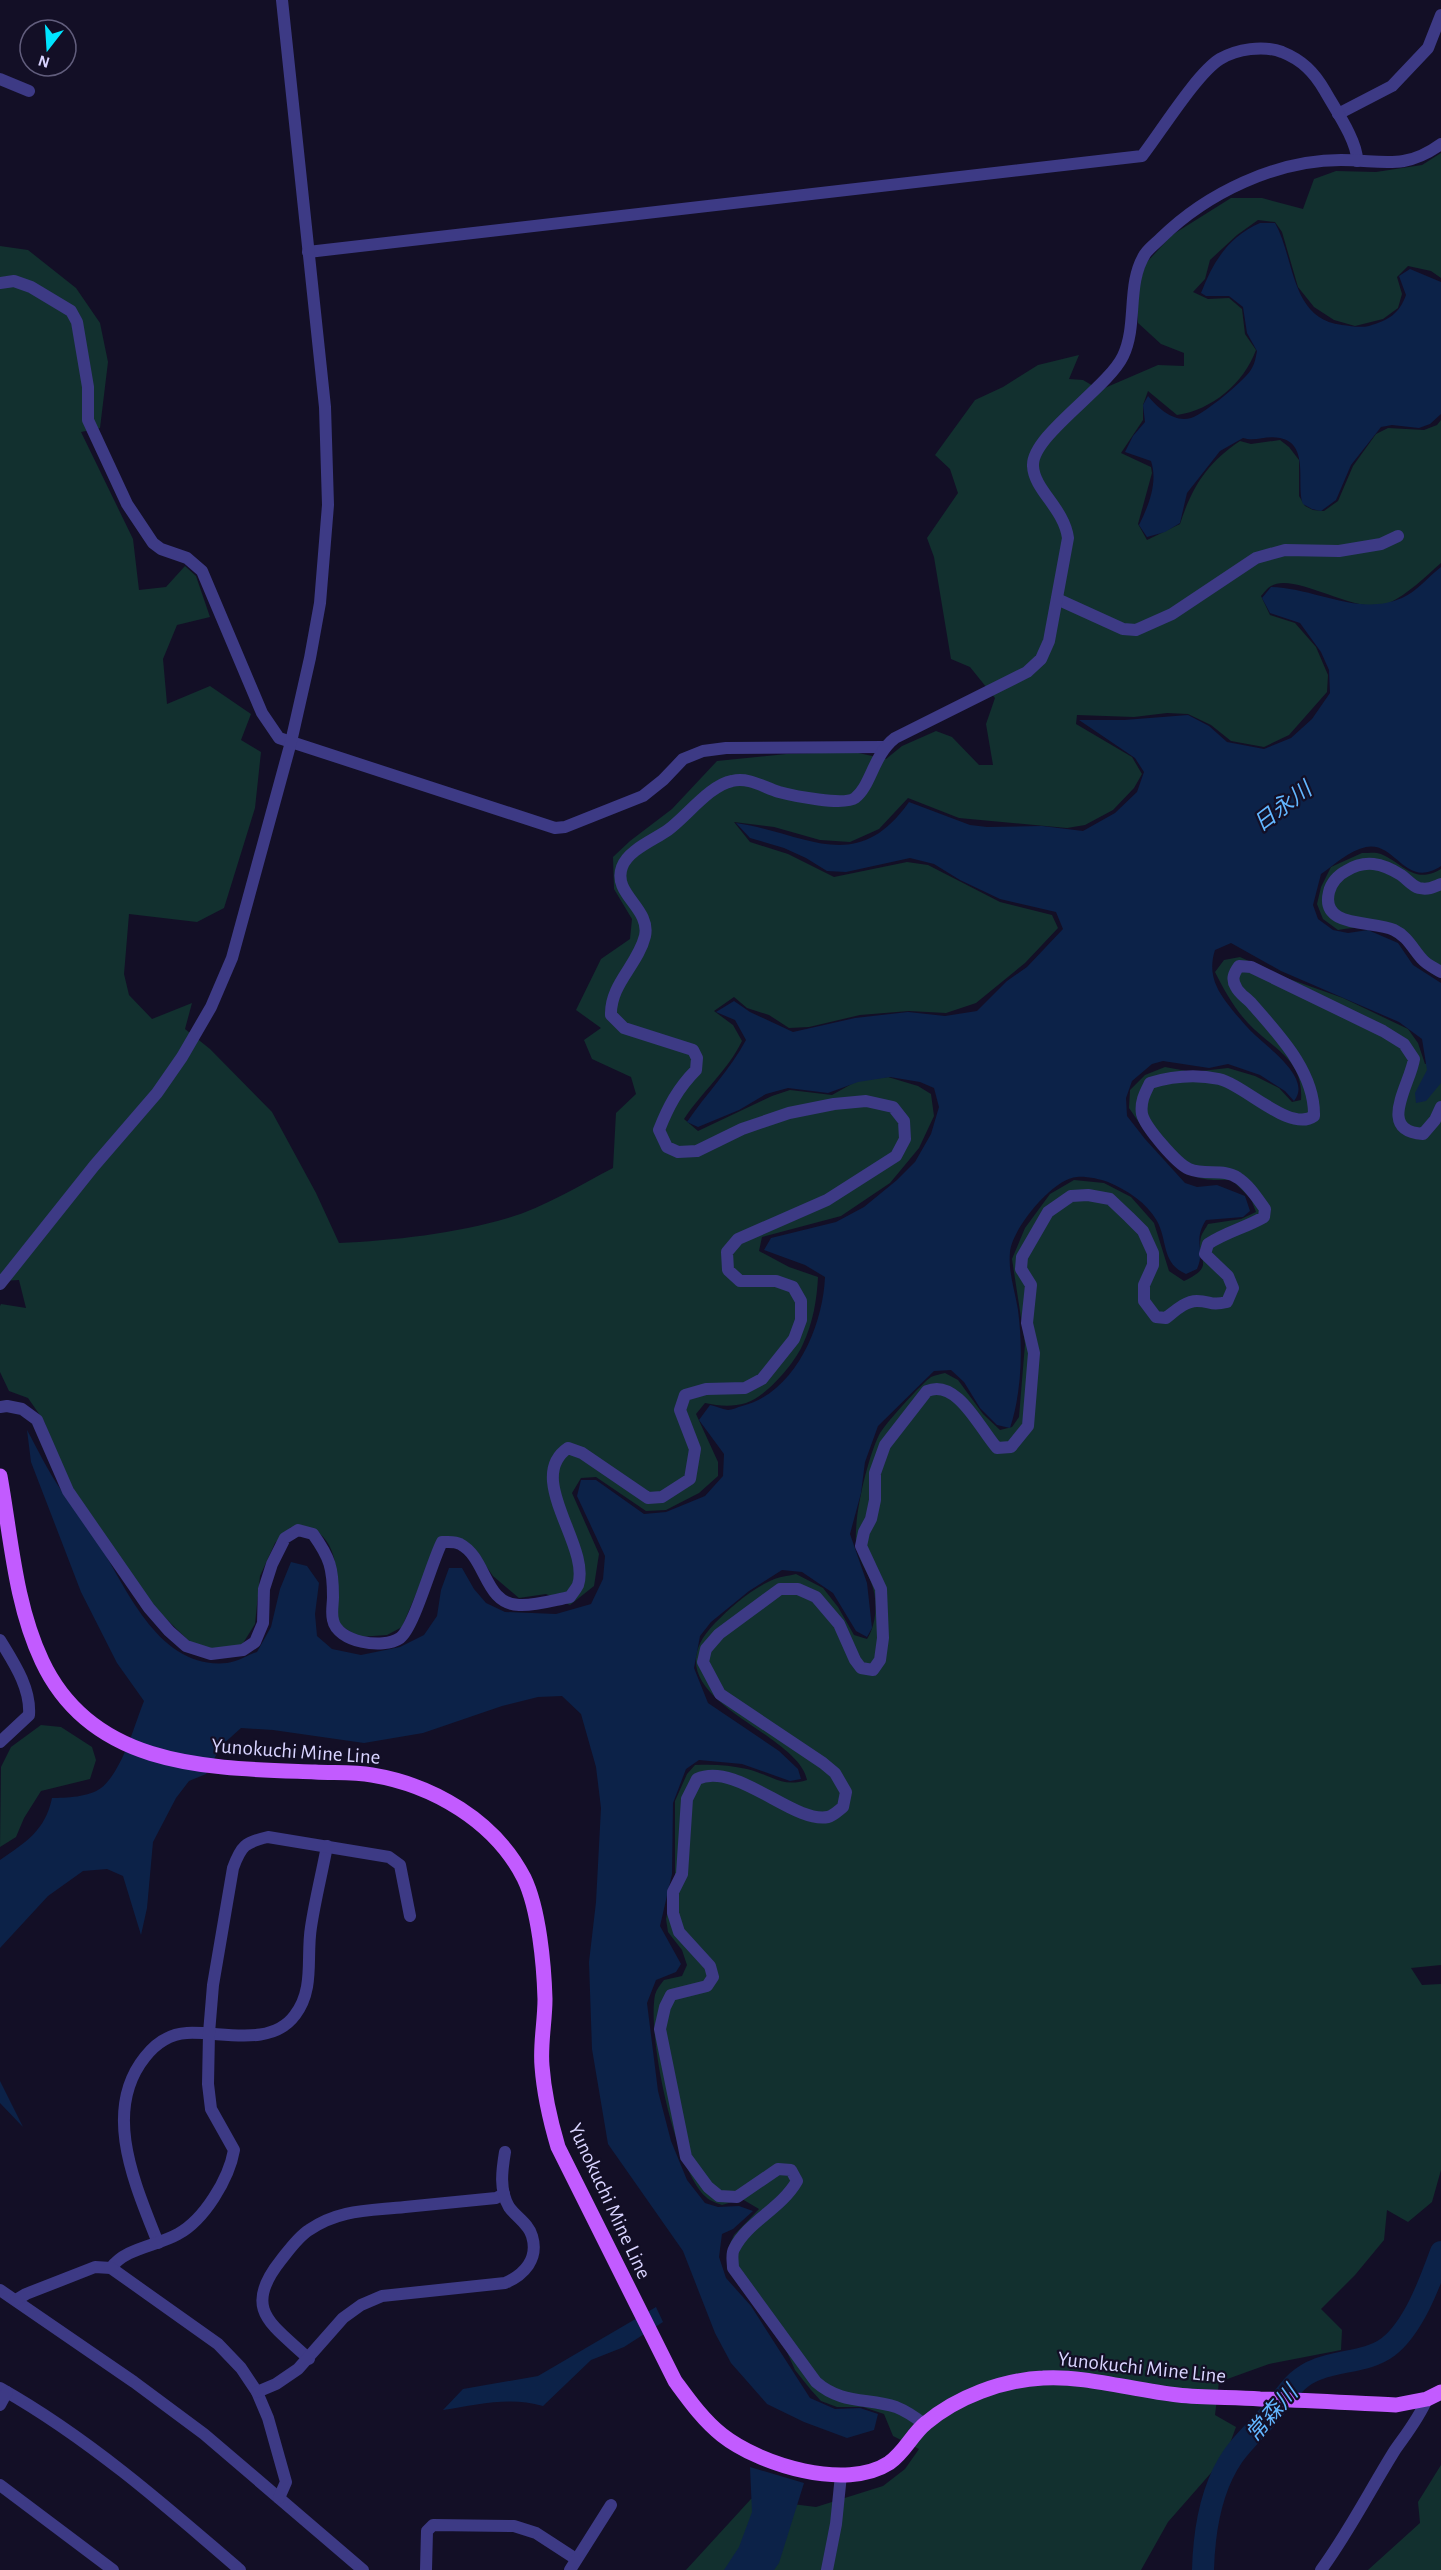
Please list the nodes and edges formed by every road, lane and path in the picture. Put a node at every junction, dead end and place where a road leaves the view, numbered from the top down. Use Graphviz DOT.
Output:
graph roads {
  1 [pos="282,0"];
  2 [pos="1441,15"];
  3 [pos="0,79"];
  4 [pos="29,90"];
  5 [pos="1338,114"];
  6 [pos="1441,144"];
  7 [pos="1357,161"];
  8 [pos="308,252"];
  9 [pos="0,283"];
  10 [pos="1398,536"];
  11 [pos="1058,599"];
  12 [pos="291,742"];
  13 [pos="883,747"];
  14 [pos="1441,884"];
  15 [pos="1441,972"];
  16 [pos="1441,1107"];
  17 [pos="0,1284"];
  18 [pos="0,1407"];
  19 [pos="0,1476"];
  20 [pos="0,1640"];
  21 [pos="0,1742"];
  22 [pos="327,1846"];
  23 [pos="410,1916"];
  24 [pos="208,2033"];
  25 [pos="505,2152"];
  26 [pos="504,2194"];
  27 [pos="158,2243"];
  28 [pos="111,2268"];
  29 [pos="0,2290"];
  30 [pos="16,2300"];
  31 [pos="309,2359"];
  32 [pos="4,2390"];
  33 [pos="257,2392"];
  34 [pos="1434,2395"];
  35 [pos="0,2404"];
  36 [pos="924,2424"];
  37 [pos="841,2475"];
  38 [pos="0,2485"];
  39 [pos="279,2498"];
  40 [pos="611,2505"];
  41 [pos="573,2564"];
  42 [pos="238,2569"];
  43 [pos="113,2570"];
  44 [pos="363,2570"];
  45 [pos="426,2570"];
  46 [pos="827,2570"];
  47 [pos="1321,2570"];
  1 -- 8 [label="street"];
  2 -- 5 [label="street"];
  3 -- 4 [label="street"];
  5 -- 7 [label="street"];
  5 -- 8 [label="street"];
  6 -- 7 [label="street"];
  7 -- 11 [label="street"];
  8 -- 12 [label="street"];
  9 -- 12 [label="street"];
  10 -- 11 [label="street"];
  11 -- 13 [label="street"];
  12 -- 13 [label="street"];
  12 -- 17 [label="street"];
  13 -- 18 [label="street"];
  14 -- 15 [label="street"];
  16 -- 36 [label="street"];
  19 -- 37 [label="main road, Yunokuchi Mine Line"];
  20 -- 21 [label="street"];
  22 -- 23 [label="street"];
  22 -- 24 [label="street"];
  22 -- 24 [label="street"];
  24 -- 27 [label="street"];
  24 -- 27 [label="street"];
  25 -- 26 [label="street"];
  26 -- 31 [label="street"];
  26 -- 31 [label="street"];
  27 -- 28 [label="street"];
  28 -- 30 [label="street"];
  28 -- 33 [label="street"];
  29 -- 30 [label="street"];
  30 -- 39 [label="street"];
  31 -- 33 [label="street"];
  32 -- 35 [label="street"];
  32 -- 42 [label="street"];
  33 -- 39 [label="street"];
  34 -- 36 [label="main road, Yunokuchi Mine Line"];
  34 -- 47 [label="street"];
  36 -- 37 [label="main road, Yunokuchi Mine Line"];
  37 -- 46 [label="street"];
  38 -- 43 [label="street"];
  39 -- 44 [label="street"];
  40 -- 41 [label="street"];
  41 -- 45 [label="street"];
}
